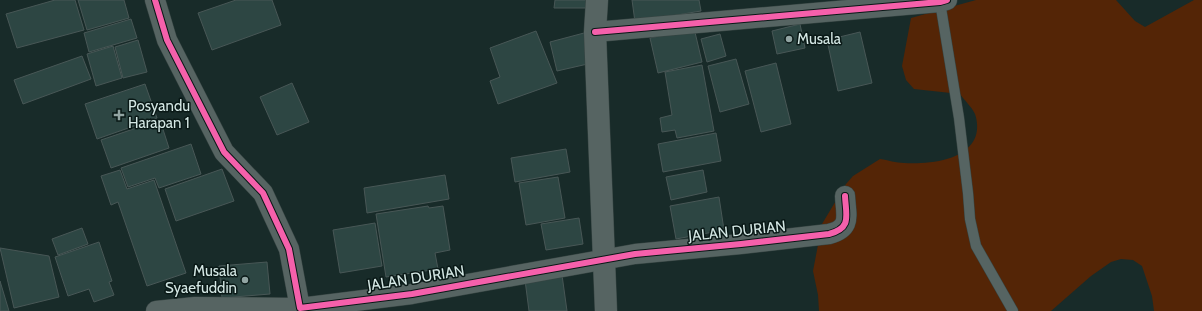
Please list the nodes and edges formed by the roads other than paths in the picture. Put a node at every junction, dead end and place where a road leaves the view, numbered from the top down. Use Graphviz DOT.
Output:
graph roads {
  1 [pos="155,0"];
  2 [pos="597,0"];
  3 [pos="944,1"];
  4 [pos="595,32"];
  5 [pos="845,196"];
  6 [pos="603,260"];
  7 [pos="413,302"];
  8 [pos="300,308"];
  9 [pos="156,311"];
  10 [pos="606,311"];
  11 [pos="1013,311"];
  1 -- 8 [label="street"];
  2 -- 4 [label="main road"];
  3 -- 4 [label="street"];
  3 -- 11 [label="lane"];
  4 -- 6 [label="main road"];
  5 -- 6 [label="street, JALAN DURIAN"];
  6 -- 7 [label="street, JALAN DURIAN"];
  6 -- 10 [label="main road"];
  7 -- 8 [label="street, JALAN DURIAN"];
  8 -- 9 [label="street, JALAN DURIAN"];
}
